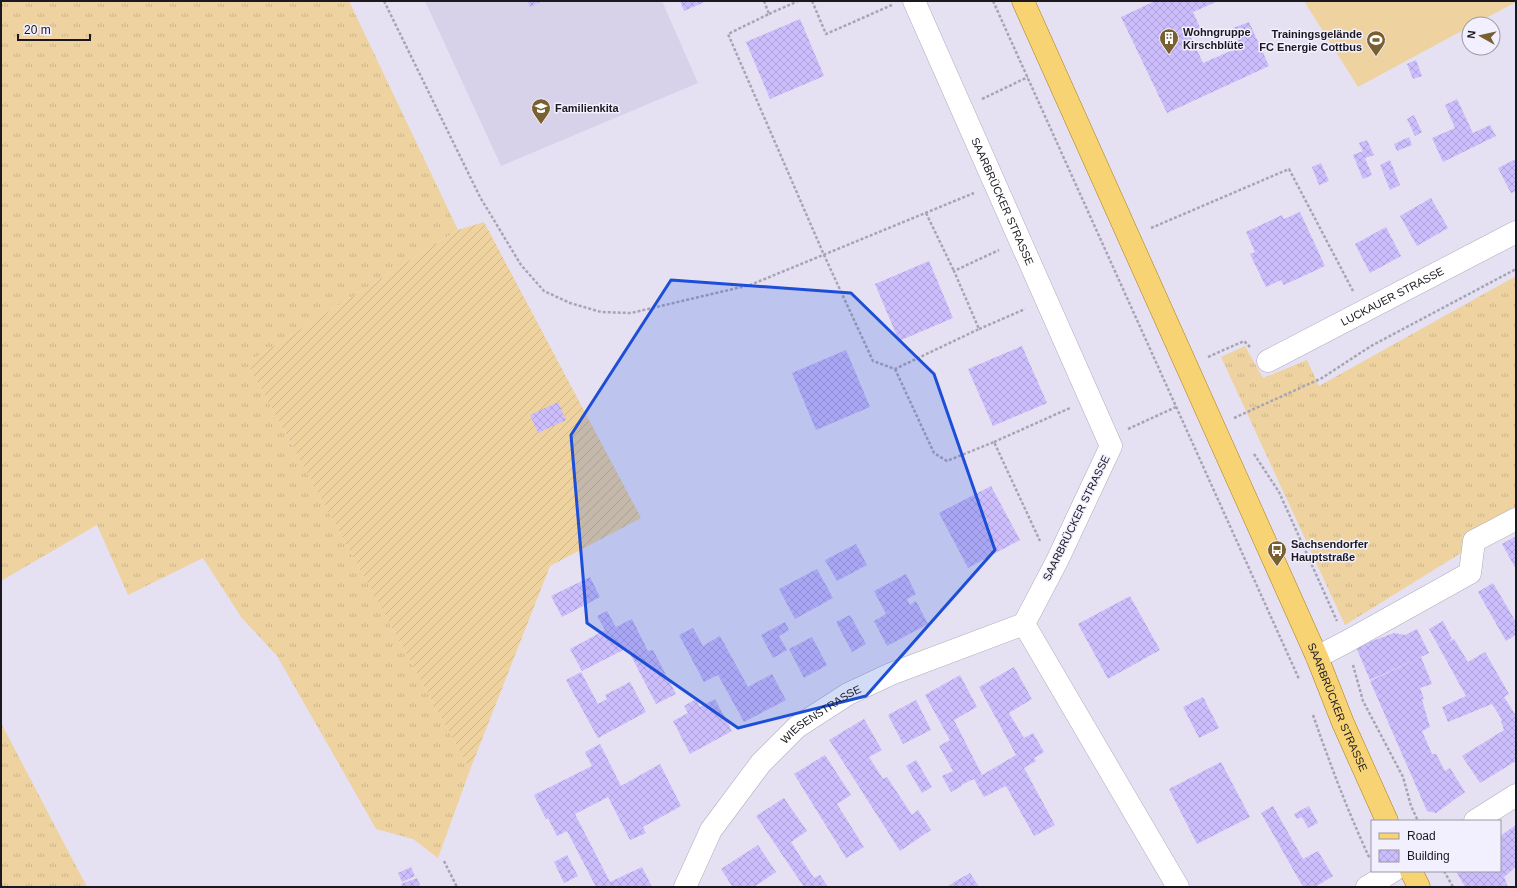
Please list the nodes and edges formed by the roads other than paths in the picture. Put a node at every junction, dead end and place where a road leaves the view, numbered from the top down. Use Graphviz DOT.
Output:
graph roads {
  1 [pos="914,1"];
  2 [pos="1024,1"];
  3 [pos="1516,232"];
  4 [pos="1268,361"];
  5 [pos="1516,519"];
  6 [pos="1024,624"];
  7 [pos="1317,657"];
  8 [pos="1516,795"];
  9 [pos="1386,820"];
  10 [pos="1477,820"];
  11 [pos="1391,872"];
  12 [pos="1412,872"];
  13 [pos="685,887"];
  14 [pos="1178,887"];
  15 [pos="1367,887"];
  16 [pos="1419,887"];
  1 -- 6 [label="street, SAARBRÜCKER STRASSE"];
  2 -- 7 [label="main road, SAARBRÜCKER STRASSE"];
  3 -- 4 [label="street, LUCKAUER STRASSE"];
  5 -- 7 [label="street"];
  6 -- 13 [label="street, WIESENSTRASSE"];
  6 -- 14 [label="street"];
  7 -- 9 [label="main road, SAARBRÜCKER STRASSE"];
  8 -- 10 [label="street"];
  11 -- 15 [label="street"];
  12 -- 16 [label="main road"];
}
